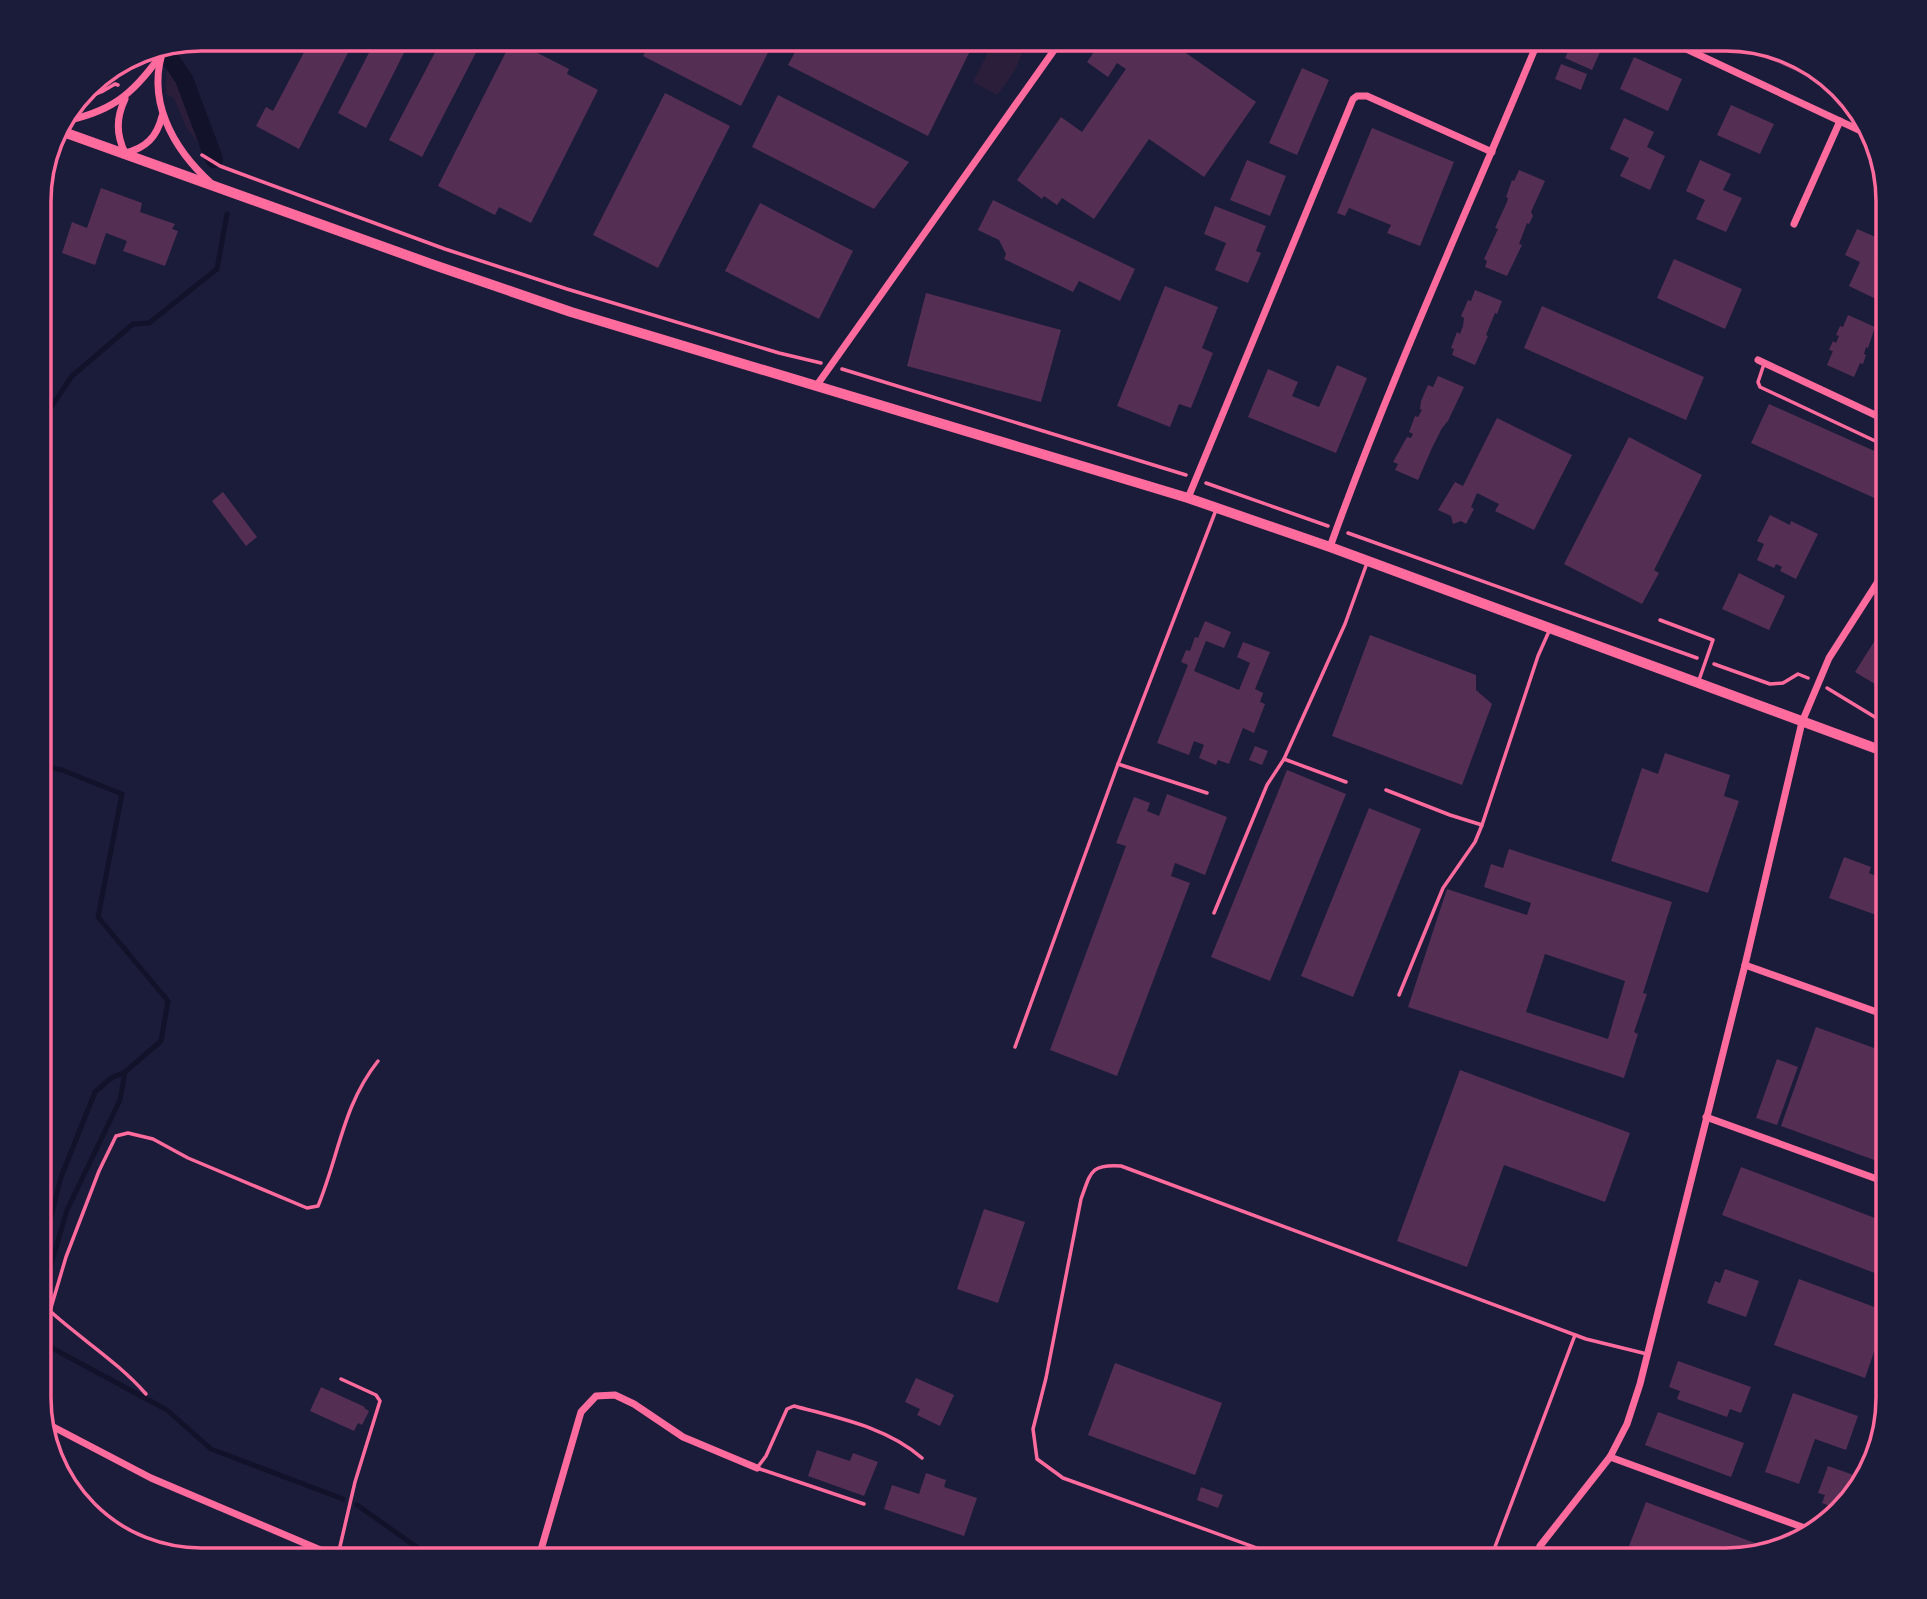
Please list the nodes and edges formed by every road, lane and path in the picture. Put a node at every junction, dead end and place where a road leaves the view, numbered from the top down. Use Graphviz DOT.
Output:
graph roads {
  1 [pos="1053,51"];
  2 [pos="1534,51"];
  3 [pos="1692,51"];
  4 [pos="163,56"];
  5 [pos="158,57"];
  6 [pos="125,98"];
  7 [pos="162,116"];
  8 [pos="75,119"];
  9 [pos="1840,121"];
  10 [pos="1858,130"];
  11 [pos="67,133"];
  12 [pos="1492,152"];
  13 [pos="125,153"];
  14 [pos="199,153"];
  15 [pos="212,184"];
  16 [pos="1794,224"];
  17 [pos="1761,361"];
  18 [pos="830,366"];
  19 [pos="817,385"];
  20 [pos="1876,415"];
  21 [pos="1876,441"];
  22 [pos="1196,479"];
  23 [pos="1188,498"];
  24 [pos="1216,508"];
  25 [pos="1337,529"];
  26 [pos="1330,547"];
  27 [pos="1368,561"];
  28 [pos="1876,584"];
  29 [pos="1660,620"];
  30 [pos="1551,628"];
  31 [pos="1705,661"];
  32 [pos="1698,682"];
  33 [pos="1818,682"];
  34 [pos="1876,718"];
  35 [pos="1802,722"];
  36 [pos="1876,749"];
  37 [pos="1284,759"];
  38 [pos="1118,764"];
  39 [pos="1346,782"];
  40 [pos="1386,790"];
  41 [pos="1208,793"];
  42 [pos="1482,825"];
  43 [pos="1214,914"];
  44 [pos="1745,965"];
  45 [pos="1399,995"];
  46 [pos="1876,1013"];
  47 [pos="1015,1047"];
  48 [pos="378,1061"];
  49 [pos="1706,1117"];
  50 [pos="1876,1179"];
  51 [pos="51,1308"];
  52 [pos="51,1312"];
  53 [pos="1575,1335"];
  54 [pos="1647,1354"];
  55 [pos="341,1380"];
  56 [pos="146,1394"];
  57 [pos="54,1427"];
  58 [pos="1610,1457"];
  59 [pos="922,1458"];
  60 [pos="757,1468"];
  61 [pos="864,1504"];
  62 [pos="1802,1527"];
  63 [pos="315,1548"];
  64 [pos="343,1548"];
  65 [pos="541,1548"];
  66 [pos="1257,1548"];
  67 [pos="1495,1548"];
  68 [pos="1539,1548"];
  1 -- 18 [label="street"];
  2 -- 12 [label="street"];
  3 -- 9 [label="street"];
  4 -- 7 [label="street"];
  5 -- 6 [label="street"];
  6 -- 8 [label="street"];
  6 -- 13 [label="street"];
  7 -- 13 [label="street"];
  7 -- 15 [label="street"];
  9 -- 10 [label="street"];
  9 -- 16 [label="street"];
  11 -- 13 [label="street"];
  12 -- 22 [label="street"];
  12 -- 25 [label="street"];
  13 -- 15 [label="street"];
  14 -- 18 [label="path"];
  15 -- 19 [label="street"];
  17 -- 20 [label="street"];
  17 -- 21 [label="lane"];
  18 -- 19 [label="street"];
  18 -- 22 [label="path"];
  19 -- 23 [label="street"];
  22 -- 23 [label="street"];
  22 -- 25 [label="path"];
  23 -- 24 [label="street"];
  24 -- 26 [label="street"];
  24 -- 38 [label="lane"];
  25 -- 26 [label="street"];
  25 -- 31 [label="path"];
  26 -- 27 [label="street"];
  27 -- 30 [label="street"];
  27 -- 37 [label="lane"];
  28 -- 33 [label="street"];
  29 -- 31 [label="lane"];
  30 -- 32 [label="street"];
  30 -- 42 [label="lane"];
  31 -- 32 [label="lane"];
  31 -- 33 [label="path"];
  32 -- 35 [label="street"];
  33 -- 34 [label="path"];
  33 -- 35 [label="street"];
  35 -- 36 [label="street"];
  35 -- 44 [label="street"];
  37 -- 39 [label="lane"];
  37 -- 43 [label="lane"];
  38 -- 41 [label="lane"];
  38 -- 47 [label="lane"];
  40 -- 42 [label="lane"];
  42 -- 45 [label="lane"];
  44 -- 46 [label="street"];
  44 -- 49 [label="street"];
  48 -- 51 [label="path"];
  49 -- 50 [label="street"];
  49 -- 54 [label="street"];
  52 -- 56 [label="path"];
  53 -- 54 [label="lane"];
  53 -- 66 [label="lane"];
  53 -- 67 [label="lane"];
  54 -- 58 [label="street"];
  55 -- 64 [label="lane"];
  57 -- 63 [label="street"];
  58 -- 62 [label="street"];
  58 -- 68 [label="street"];
  59 -- 60 [label="lane"];
  60 -- 61 [label="lane"];
  60 -- 65 [label="street"];
}
